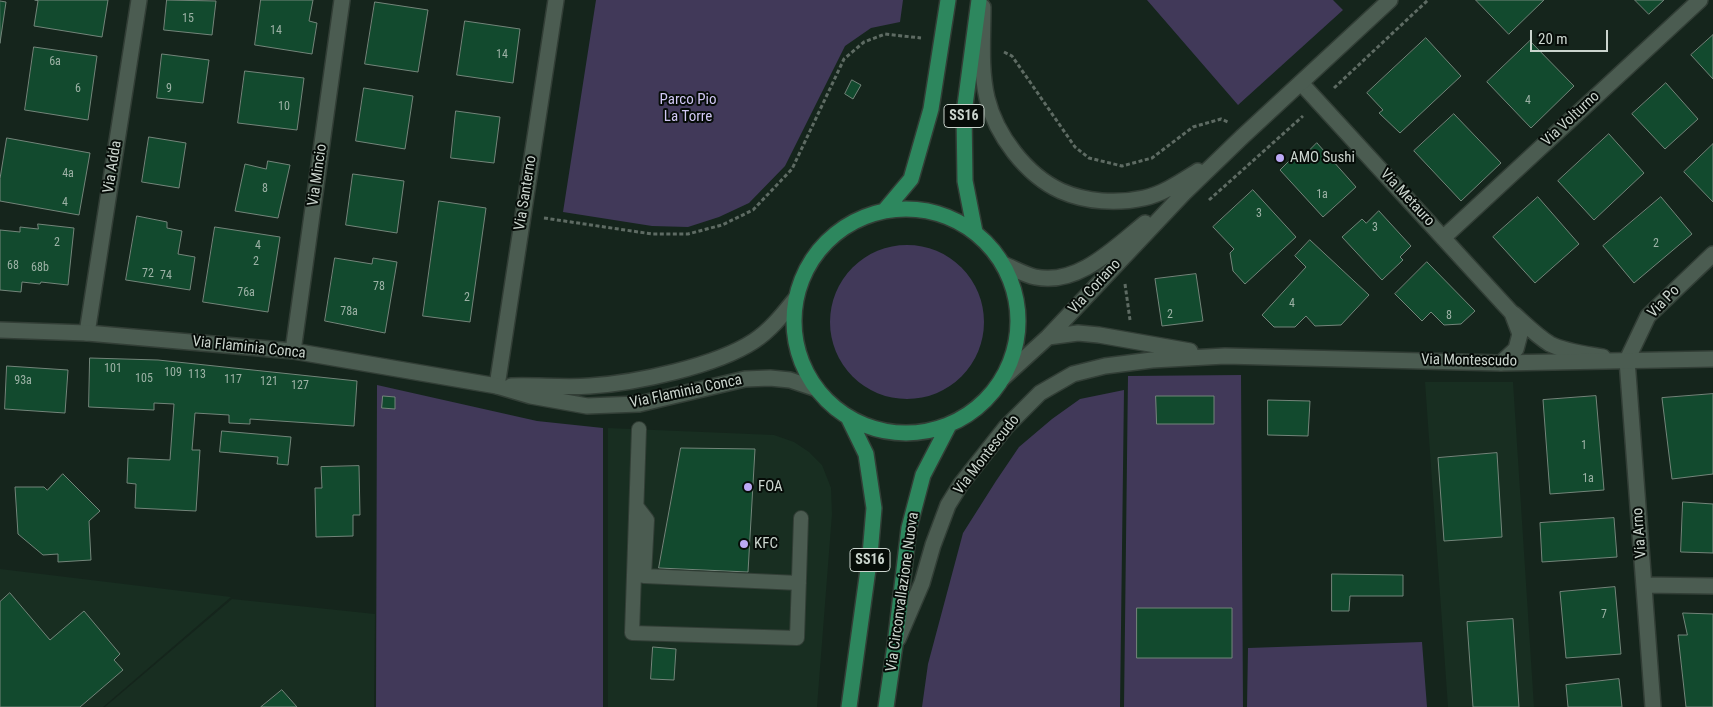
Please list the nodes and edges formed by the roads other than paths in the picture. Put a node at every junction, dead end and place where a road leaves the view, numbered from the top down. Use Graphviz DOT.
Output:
graph roads {
  1 [pos="139,0"];
  2 [pos="342,0"];
  3 [pos="556,0"];
  4 [pos="948,0"];
  5 [pos="979,0"];
  6 [pos="984,0"];
  7 [pos="1390,0"];
  8 [pos="1700,0"];
  9 [pos="1301,83"];
  10 [pos="1219,159"];
  11 [pos="1184,193"];
  12 [pos="885,210"];
  13 [pos="975,232"];
  14 [pos="1443,238"];
  15 [pos="1713,254"];
  16 [pos="1003,264"];
  17 [pos="796,298"];
  18 [pos="1512,313"];
  19 [pos="0,330"];
  20 [pos="87,333"];
  21 [pos="1048,337"];
  22 [pos="293,351"];
  23 [pos="1225,356"];
  24 [pos="1713,359"];
  25 [pos="1627,360"];
  26 [pos="1501,363"];
  27 [pos="1003,378"];
  28 [pos="497,386"];
  29 [pos="817,389"];
  30 [pos="848,417"];
  31 [pos="949,425"];
  32 [pos="639,429"];
  33 [pos="636,507"];
  34 [pos="801,518"];
  35 [pos="799,583"];
  36 [pos="1644,585"];
  37 [pos="1713,586"];
  38 [pos="895,645"];
  39 [pos="849,707"];
  40 [pos="886,707"];
  41 [pos="1652,707"];
  1 -- 20 [label="street, Via Adda"];
  2 -- 22 [label="street, Via Mincio"];
  3 -- 28 [label="street, Via Santerno"];
  4 -- 12 [label="main road, SS16"];
  5 -- 13 [label="main road, SS16"];
  6 -- 10 [label="street, Via Coriano"];
  7 -- 9 [label="street, Via Coriano"];
  8 -- 14 [label="street, Via Volturno"];
  9 -- 10 [label="street, Via Coriano"];
  9 -- 14 [label="street, Via Metauro"];
  10 -- 11 [label="street, Via Coriano"];
  11 -- 16 [label="street, Via Coriano"];
  11 -- 21 [label="street, Via Coriano"];
  12 -- 13 [label="main road, SS16"];
  12 -- 17 [label="main road, SS16"];
  13 -- 16 [label="main road, SS16"];
  14 -- 18 [label="street, Via Metauro"];
  15 -- 25 [label="street, Via Po"];
  16 -- 27 [label="main road, SS16"];
  17 -- 28 [label="street, Via Flaminia Conca"];
  17 -- 29 [label="main road, SS16"];
  18 -- 25 [label="street, Via Metauro"];
  18 -- 26 [label="street, Via Metauro"];
  19 -- 20 [label="street, Via Flaminia Conca"];
  20 -- 22 [label="street, Via Flaminia Conca"];
  21 -- 23 [label="street, Via Montescudo"];
  21 -- 27 [label="street, Via Coriano"];
  22 -- 28 [label="street, Via Flaminia Conca"];
  23 -- 26 [label="street, Via Montescudo"];
  23 -- 38 [label="street, Via Montescudo"];
  24 -- 25 [label="street, Via Montescudo"];
  25 -- 26 [label="street, Via Montescudo"];
  25 -- 36 [label="street, Via Arno"];
  27 -- 31 [label="main road, SS16"];
  28 -- 29 [label="street, Via Flaminia Conca"];
  29 -- 30 [label="main road, SS16"];
  30 -- 31 [label="main road, SS16"];
  30 -- 39 [label="main road, SS16"];
  31 -- 38 [label="main road, Via Circonvallazione Nuova / SS16"];
  32 -- 33 [label="lane"];
  33 -- 35 [label="lane"];
  33 -- 35 [label="lane"];
  34 -- 35 [label="lane"];
  36 -- 37 [label="street"];
  36 -- 41 [label="street, Via Arno"];
  38 -- 40 [label="main road, Via Circonvallazione Nuova / SS16"];
}
